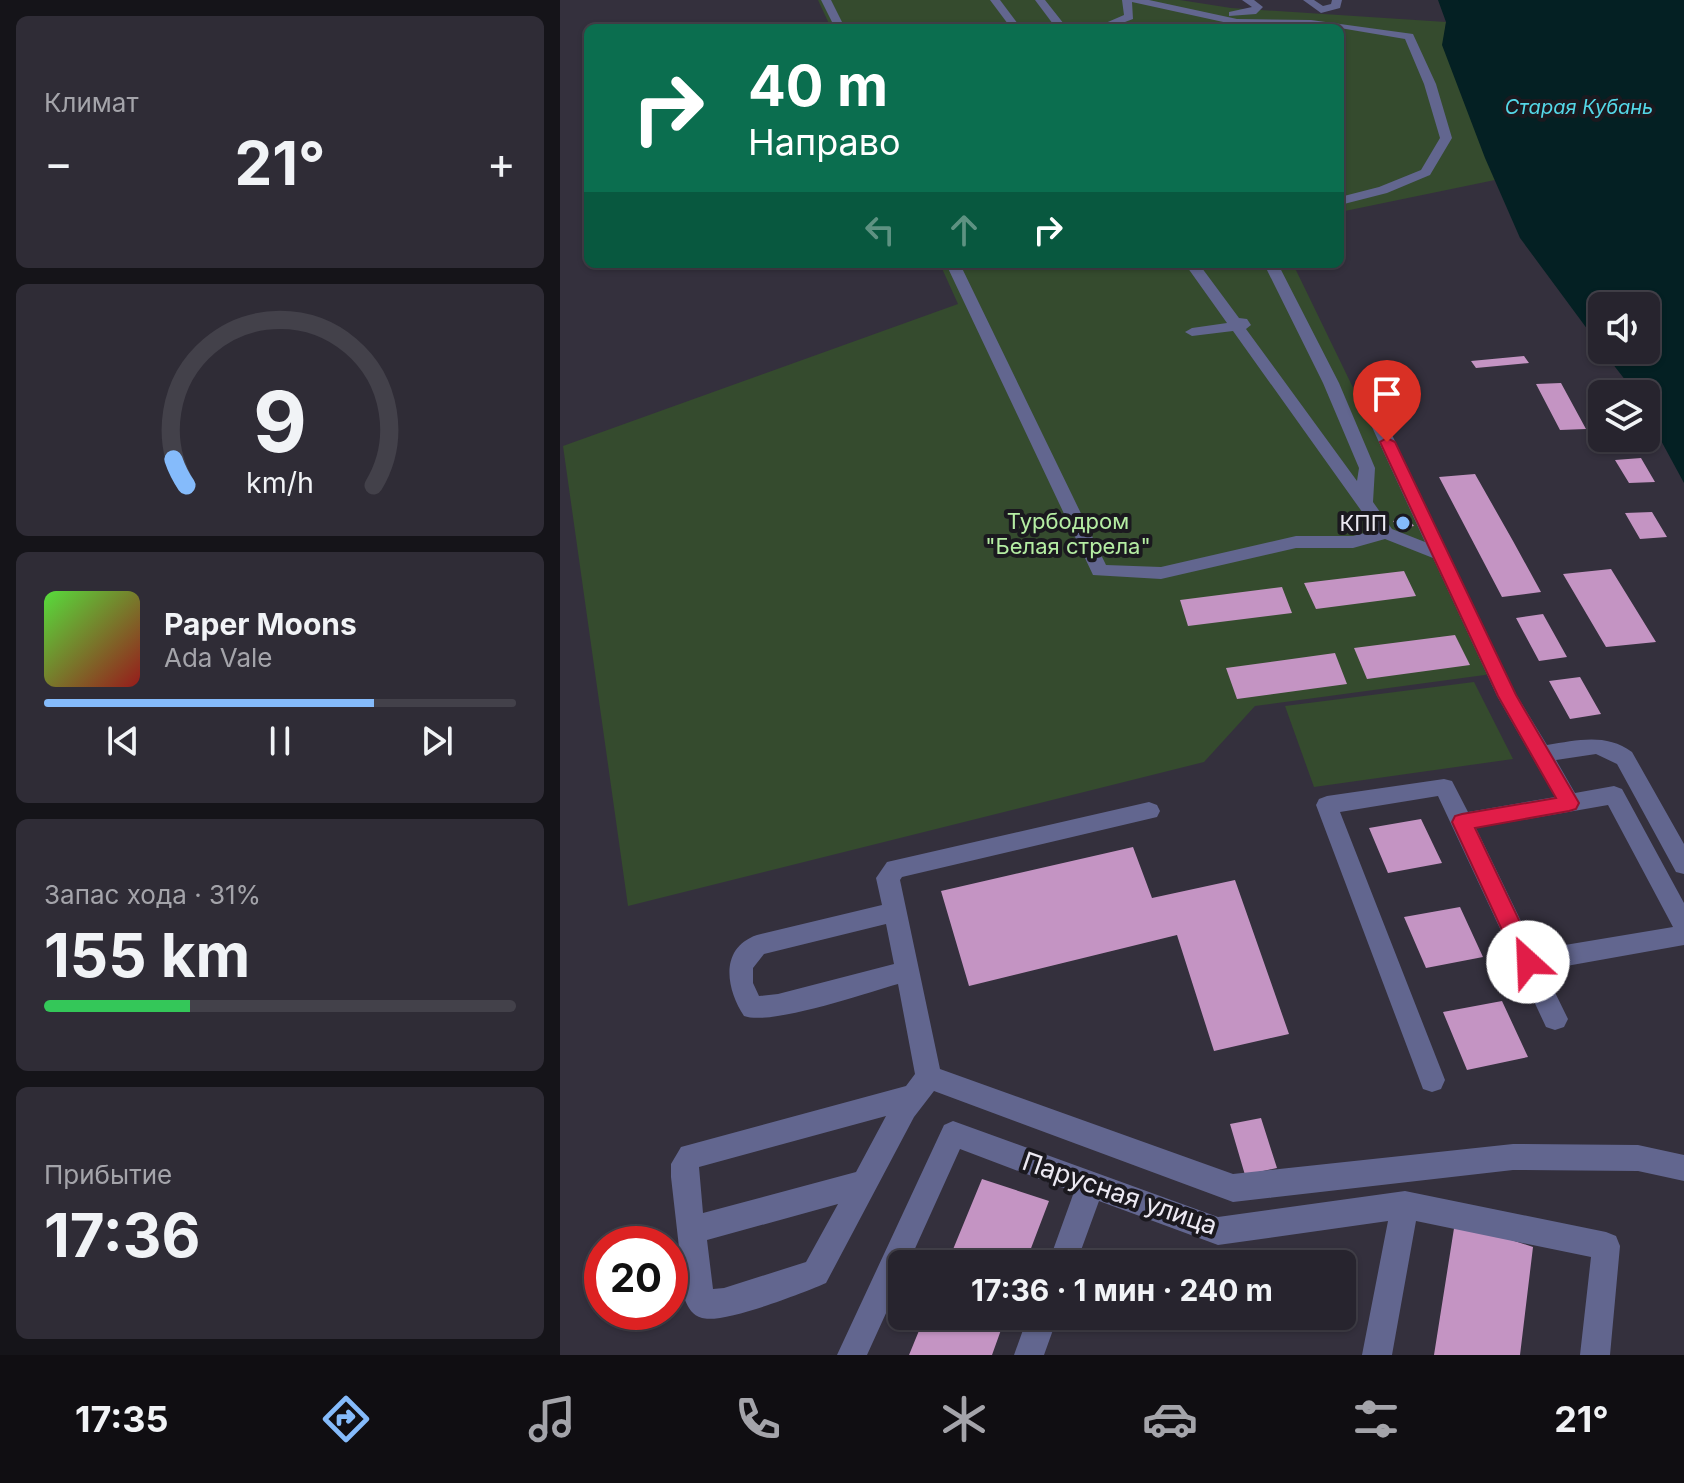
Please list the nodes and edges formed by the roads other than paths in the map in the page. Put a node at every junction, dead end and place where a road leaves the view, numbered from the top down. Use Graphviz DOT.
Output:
graph roads {
  1 [pos="826,0"];
  2 [pos="995,0"];
  3 [pos="1040,0"];
  4 [pos="1127,0"];
  5 [pos="1135,0"];
  6 [pos="1247,0"];
  7 [pos="1257,0"];
  8 [pos="1268,0"];
  9 [pos="1308,0"];
  10 [pos="1337,0"];
  11 [pos="838,24"];
  12 [pos="1013,24"];
  13 [pos="1058,24"];
  14 [pos="1110,24"];
  15 [pos="1229,24"];
  16 [pos="1233,24"];
  17 [pos="1272,24"];
  18 [pos="1319,24"];
  19 [pos="1344,27"];
  20 [pos="1344,200"];
  21 [pos="955,268"];
  22 [pos="1195,268"];
  23 [pos="1273,268"];
  24 [pos="1237,326"];
  25 [pos="1192,332"];
  26 [pos="1374,414"];
  27 [pos="1364,502"];
  28 [pos="1386,533"];
  29 [pos="1442,555"];
  30 [pos="1542,754"];
  31 [pos="1569,803"];
  32 [pos="1149,811"];
  33 [pos="1462,822"];
  34 [pos="1684,865"];
  35 [pos="895,912"];
  36 [pos="1684,925"];
  37 [pos="1684,935"];
  38 [pos="1528,962"];
  39 [pos="907,971"];
  40 [pos="1555,1019"];
  41 [pos="1432,1080"];
  42 [pos="922,1087"];
  43 [pos="1684,1168"];
  44 [pos="1684,1177"];
  45 [pos="865,1183"];
  46 [pos="1090,1186"];
  47 [pos="1405,1205"];
  48 [pos="691,1230"];
  49 [pos="1067,1250"];
  50 [pos="1038,1330"];
  51 [pos="852,1355"];
  52 [pos="1029,1355"];
  53 [pos="1377,1355"];
  54 [pos="1595,1355"];
  1 -- 11 [label="street"];
  2 -- 12 [label="street"];
  3 -- 13 [label="street"];
  4 -- 14 [label="street"];
  5 -- 15 [label="street"];
  6 -- 16 [label="street"];
  7 -- 8 [label="street"];
  9 -- 10 [label="street"];
  17 -- 18 [label="street"];
  19 -- 20 [label="street"];
  21 -- 28 [label="street"];
  22 -- 24 [label="street"];
  23 -- 27 [label="street"];
  24 -- 25 [label="street"];
  24 -- 27 [label="street"];
  26 -- 29 [label="street"];
  27 -- 28 [label="street"];
  28 -- 29 [label="street"];
  29 -- 30 [label="street"];
  30 -- 31 [label="street"];
  30 -- 34 [label="street"];
  31 -- 33 [label="street"];
  31 -- 36 [label="street"];
  32 -- 35 [label="street"];
  33 -- 38 [label="street"];
  33 -- 41 [label="street"];
  35 -- 39 [label="street"];
  35 -- 39 [label="street"];
  37 -- 38 [label="street"];
  38 -- 40 [label="street"];
  39 -- 42 [label="street"];
  42 -- 43 [label="street"];
  42 -- 45 [label="street"];
  42 -- 48 [label="street"];
  43 -- 44 [label="street"];
  45 -- 48 [label="street"];
  45 -- 48 [label="street"];
  46 -- 47 [label="street, Парусная улица"];
  46 -- 49 [label="street"];
  46 -- 51 [label="street, Парусная улица"];
  47 -- 53 [label="street"];
  47 -- 54 [label="street, Парусная улица"];
  50 -- 52 [label="street"];
}
